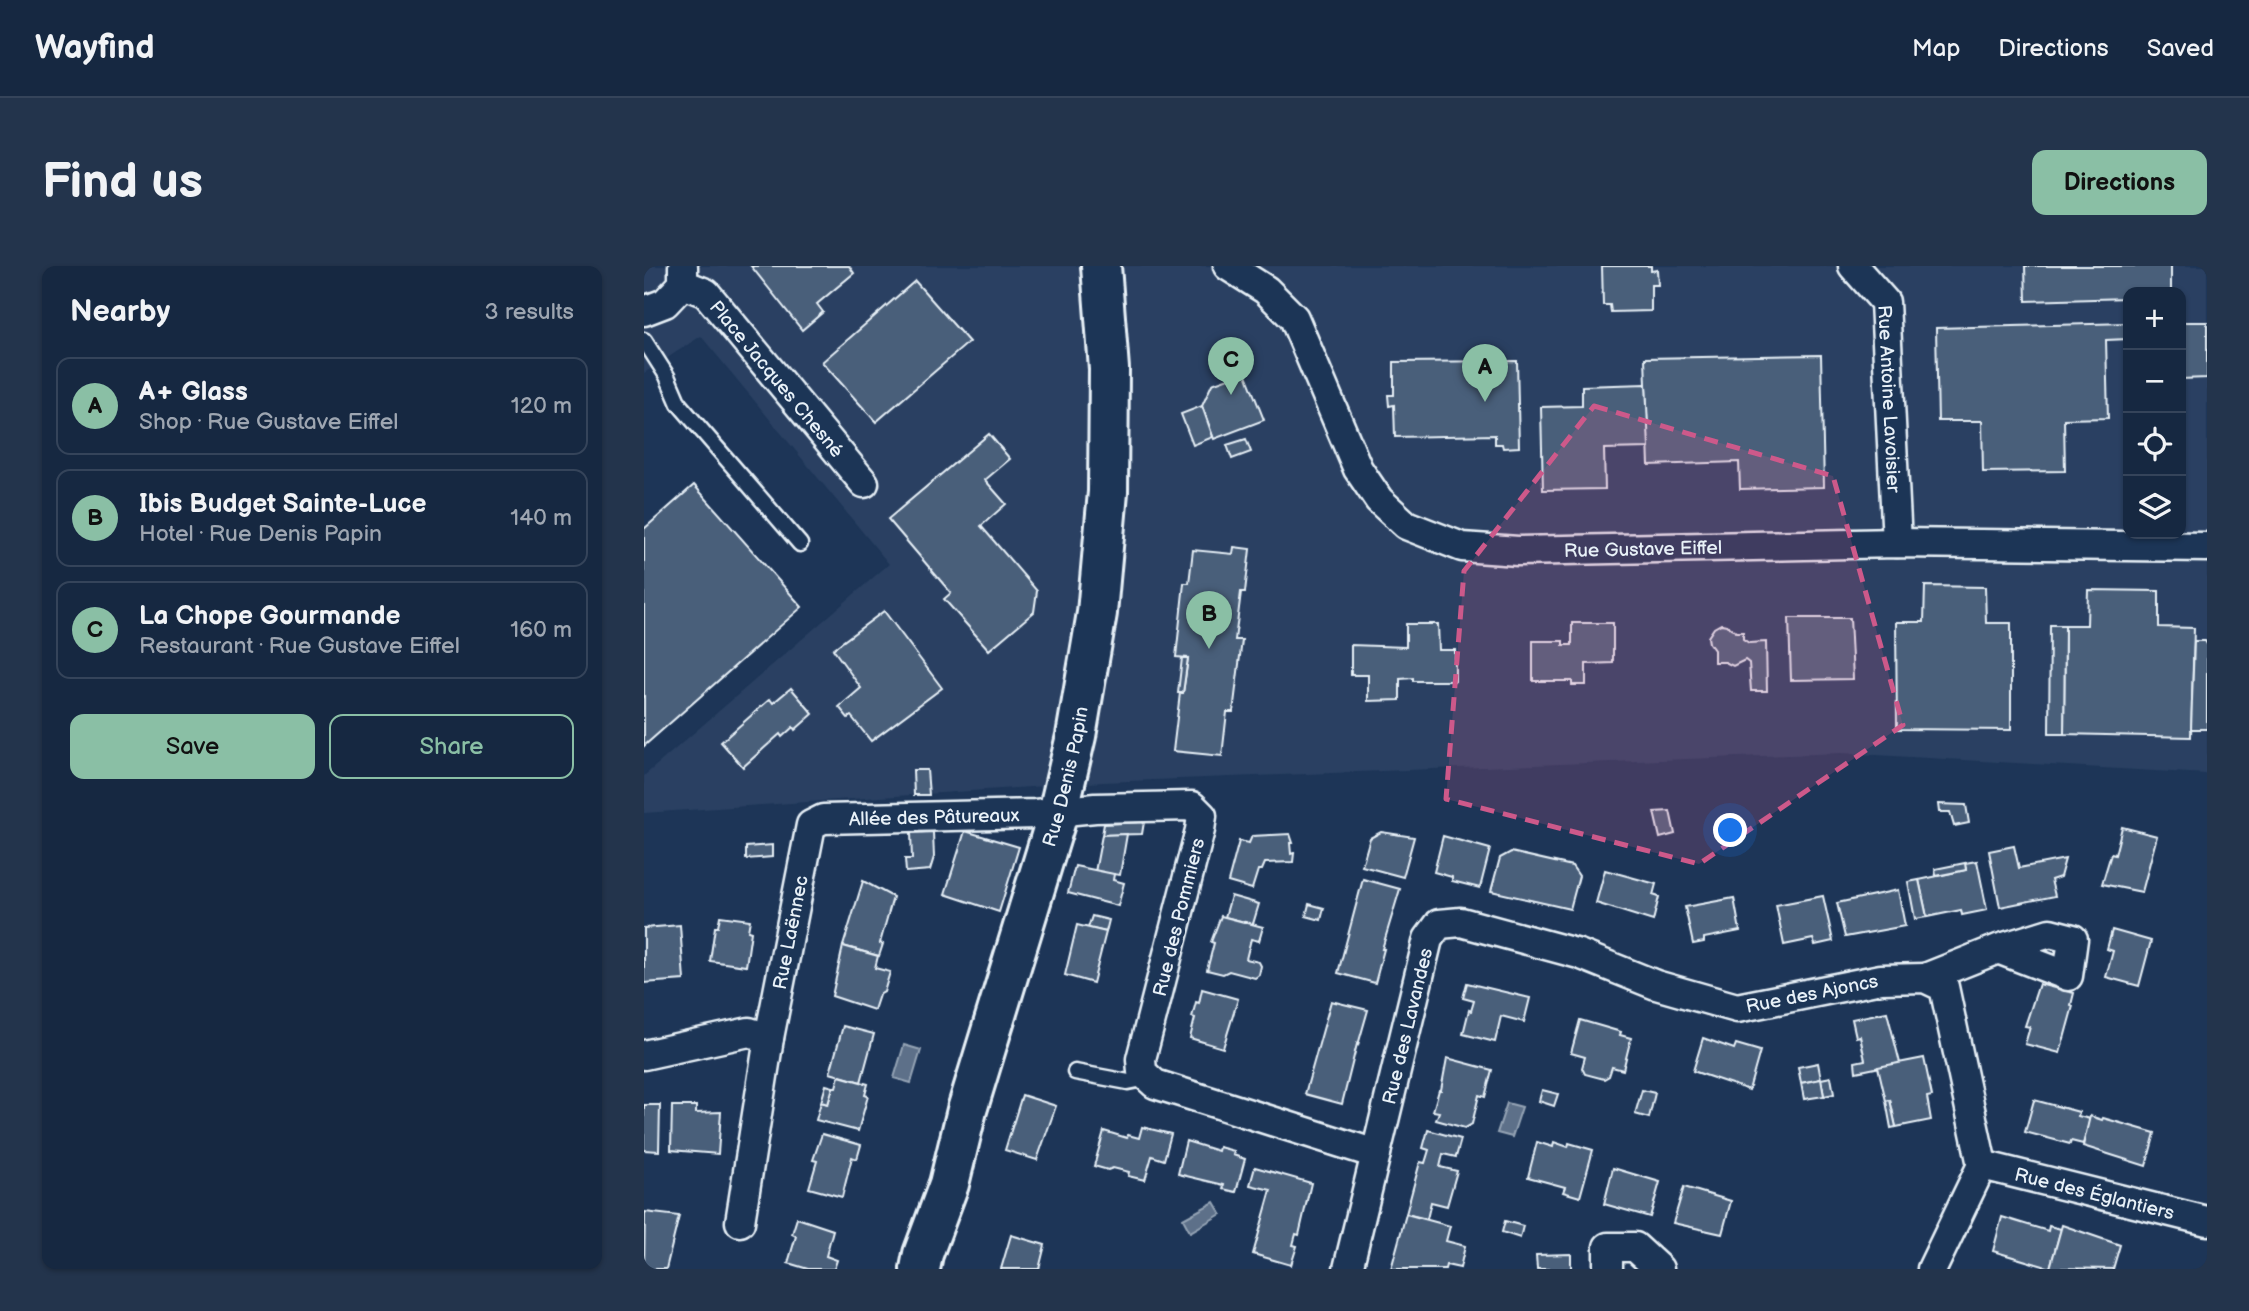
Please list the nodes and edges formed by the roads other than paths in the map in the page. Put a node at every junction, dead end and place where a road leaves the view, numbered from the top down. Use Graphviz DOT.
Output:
graph roads {
  1 [pos="1101,266"];
  2 [pos="1230,266"];
  3 [pos="1853,266"];
  4 [pos="683,275"];
  5 [pos="644,311"];
  6 [pos="644,340"];
  7 [pos="864,483"];
  8 [pos="800,544"];
  9 [pos="1896,544"];
  10 [pos="2207,547"];
  11 [pos="1058,813"];
  12 [pos="811,825"];
  13 [pos="1998,949"];
  14 [pos="1579,954"];
  15 [pos="1925,978"];
  16 [pos="769,1038"];
  17 [pos="644,1055"];
  18 [pos="1075,1072"];
  19 [pos="1148,1078"];
  20 [pos="1376,1154"];
  21 [pos="1982,1165"];
  22 [pos="2207,1221"];
  23 [pos="740,1222"];
  24 [pos="920,1269"];
  25 [pos="1348,1269"];
  26 [pos="1608,1269"];
  27 [pos="1659,1269"];
  28 [pos="1932,1269"];
  1 -- 11 [label="street, Rue Denis Papin"];
  2 -- 9 [label="street, Rue Gustave Eiffel"];
  3 -- 9 [label="street, Rue Antoine Lavoisier"];
  4 -- 5 [label="street, Place Jacques Chesné"];
  4 -- 7 [label="street, Place Jacques Chesné"];
  6 -- 8 [label="lane"];
  9 -- 10 [label="street, Rue Gustave Eiffel"];
  11 -- 12 [label="street, Allée des Pâtureaux"];
  11 -- 19 [label="street, Rue des Pommiers"];
  11 -- 24 [label="street, Rue Denis Papin"];
  12 -- 16 [label="street, Rue Laënnec"];
  13 -- 15 [label="street, Rue des Ajoncs"];
  14 -- 15 [label="street, Rue des Ajoncs"];
  14 -- 20 [label="street, Rue des Lavandes"];
  15 -- 21 [label="street"];
  16 -- 17 [label="street"];
  16 -- 23 [label="street, Rue Laënnec"];
  18 -- 19 [label="lane"];
  19 -- 20 [label="street"];
  20 -- 25 [label="street, Rue des Lavandes"];
  21 -- 22 [label="street, Rue des Églantiers"];
  21 -- 28 [label="street"];
  26 -- 27 [label="street"];
}
